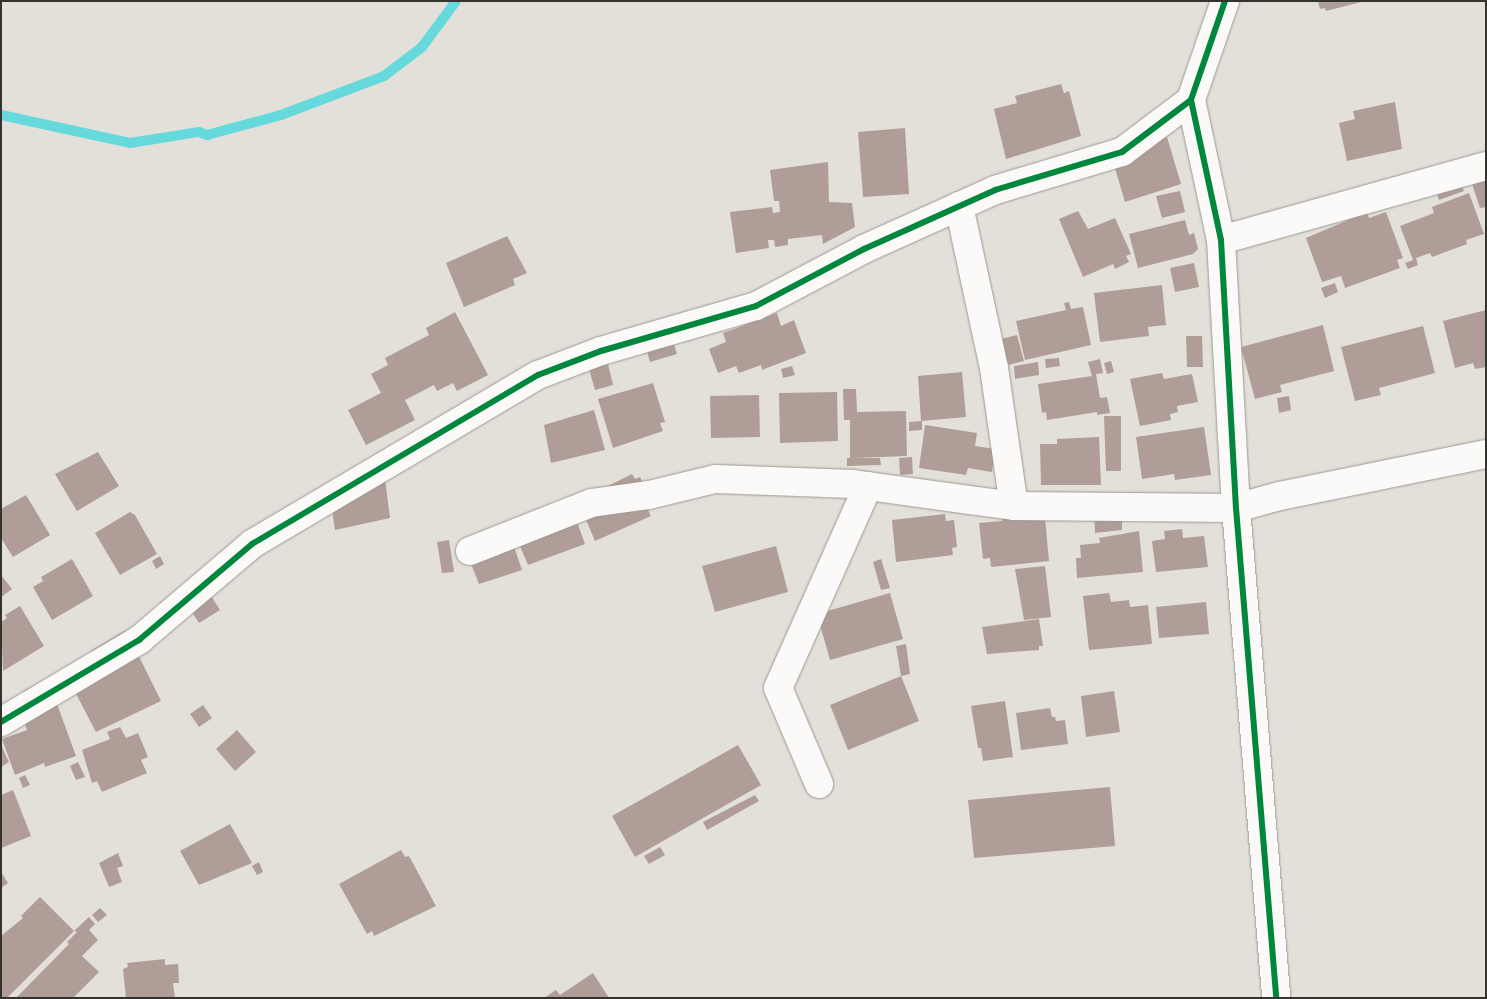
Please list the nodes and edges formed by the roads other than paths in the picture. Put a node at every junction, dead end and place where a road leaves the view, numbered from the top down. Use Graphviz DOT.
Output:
graph roads {
  1 [pos="1225,1"];
  2 [pos="1191,100"];
  3 [pos="1486,166"];
  4 [pos="959,206"];
  5 [pos="1221,240"];
  6 [pos="1486,454"];
  7 [pos="868,486"];
  8 [pos="1014,506"];
  9 [pos="1236,508"];
  10 [pos="470,552"];
  11 [pos="1,722"];
  12 [pos="820,784"];
  13 [pos="1276,998"];
  1 -- 2 [label="street"];
  2 -- 4 [label="street"];
  2 -- 5 [label="street"];
  3 -- 5 [label="street"];
  4 -- 8 [label="street"];
  4 -- 11 [label="street"];
  5 -- 9 [label="street"];
  6 -- 9 [label="street"];
  7 -- 8 [label="street"];
  7 -- 10 [label="street"];
  7 -- 12 [label="street"];
  8 -- 9 [label="street"];
  9 -- 13 [label="street"];
}
